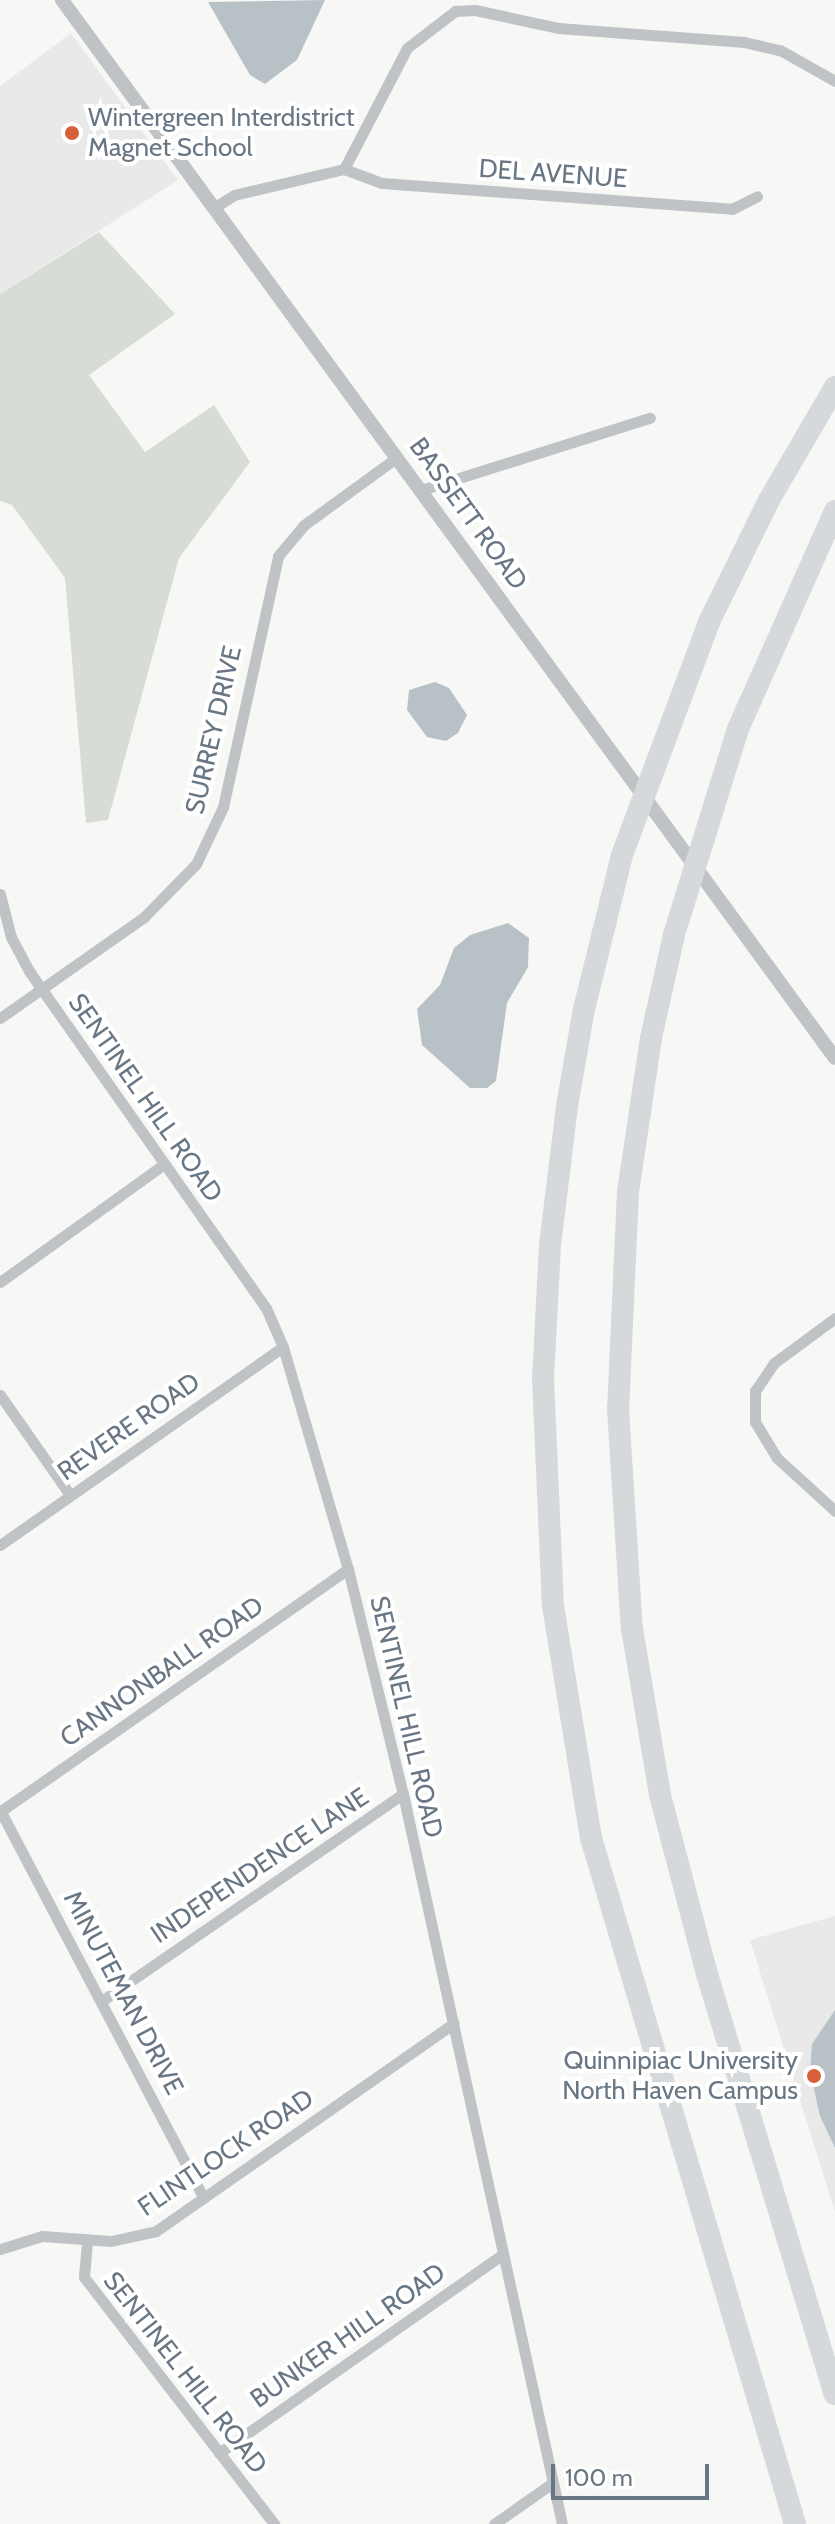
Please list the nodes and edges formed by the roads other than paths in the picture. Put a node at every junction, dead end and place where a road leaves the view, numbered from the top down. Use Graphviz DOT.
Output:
graph roads {
  1 [pos="62,0"];
  2 [pos="456,5"];
  3 [pos="835,81"];
  4 [pos="344,169"];
  5 [pos="757,196"];
  6 [pos="215,207"];
  7 [pos="835,387"];
  8 [pos="650,418"];
  9 [pos="396,458"];
  10 [pos="421,490"];
  11 [pos="835,511"];
  12 [pos="0,894"];
  13 [pos="42,988"];
  14 [pos="0,1018"];
  15 [pos="835,1058"];
  16 [pos="164,1164"];
  17 [pos="0,1282"];
  18 [pos="835,1318"];
  19 [pos="283,1347"];
  20 [pos="0,1395"];
  21 [pos="70,1495"];
  22 [pos="835,1511"];
  23 [pos="0,1545"];
  24 [pos="348,1569"];
  25 [pos="403,1794"];
  26 [pos="0,1810"];
  27 [pos="103,2000"];
  28 [pos="454,2023"];
  29 [pos="204,2198"];
  30 [pos="87,2242"];
  31 [pos="0,2249"];
  32 [pos="502,2255"];
  33 [pos="835,2394"];
  34 [pos="219,2453"];
  35 [pos="551,2484"];
  36 [pos="274,2524"];
  37 [pos="494,2524"];
  38 [pos="562,2524"];
  39 [pos="795,2524"];
  1 -- 6 [label="street, BASSETT ROAD"];
  2 -- 3 [label="street"];
  2 -- 4 [label="street"];
  4 -- 5 [label="street, DEL AVENUE"];
  4 -- 6 [label="street"];
  6 -- 9 [label="street, BASSETT ROAD"];
  7 -- 39 [label="highway"];
  8 -- 10 [label="street"];
  9 -- 10 [label="street, BASSETT ROAD"];
  9 -- 13 [label="street, SURREY DRIVE"];
  10 -- 15 [label="street, BASSETT ROAD"];
  11 -- 33 [label="highway"];
  12 -- 13 [label="street, SENTINEL HILL ROAD"];
  13 -- 14 [label="street, SURREY DRIVE"];
  13 -- 16 [label="street, SENTINEL HILL ROAD"];
  16 -- 17 [label="street"];
  16 -- 19 [label="street, SENTINEL HILL ROAD"];
  18 -- 22 [label="street"];
  19 -- 21 [label="street, REVERE ROAD"];
  19 -- 24 [label="street, SENTINEL HILL ROAD"];
  20 -- 21 [label="street"];
  21 -- 23 [label="street, REVERE ROAD"];
  24 -- 25 [label="street, SENTINEL HILL ROAD"];
  24 -- 26 [label="street, CANNONBALL ROAD"];
  25 -- 27 [label="street, INDEPENDENCE LANE"];
  25 -- 28 [label="street, SENTINEL HILL ROAD"];
  26 -- 27 [label="street, MINUTEMAN DRIVE"];
  27 -- 29 [label="street, MINUTEMAN DRIVE"];
  28 -- 29 [label="street, FLINTLOCK ROAD"];
  28 -- 32 [label="street, SENTINEL HILL ROAD"];
  29 -- 30 [label="street, FLINTLOCK ROAD"];
  30 -- 31 [label="street, FLINTLOCK ROAD"];
  30 -- 34 [label="street, SENTINEL HILL ROAD"];
  32 -- 34 [label="street, BUNKER HILL ROAD"];
  32 -- 35 [label="street, SENTINEL HILL ROAD"];
  34 -- 36 [label="street, SENTINEL HILL ROAD"];
  35 -- 37 [label="street"];
  35 -- 38 [label="street, SENTINEL HILL ROAD"];
}
